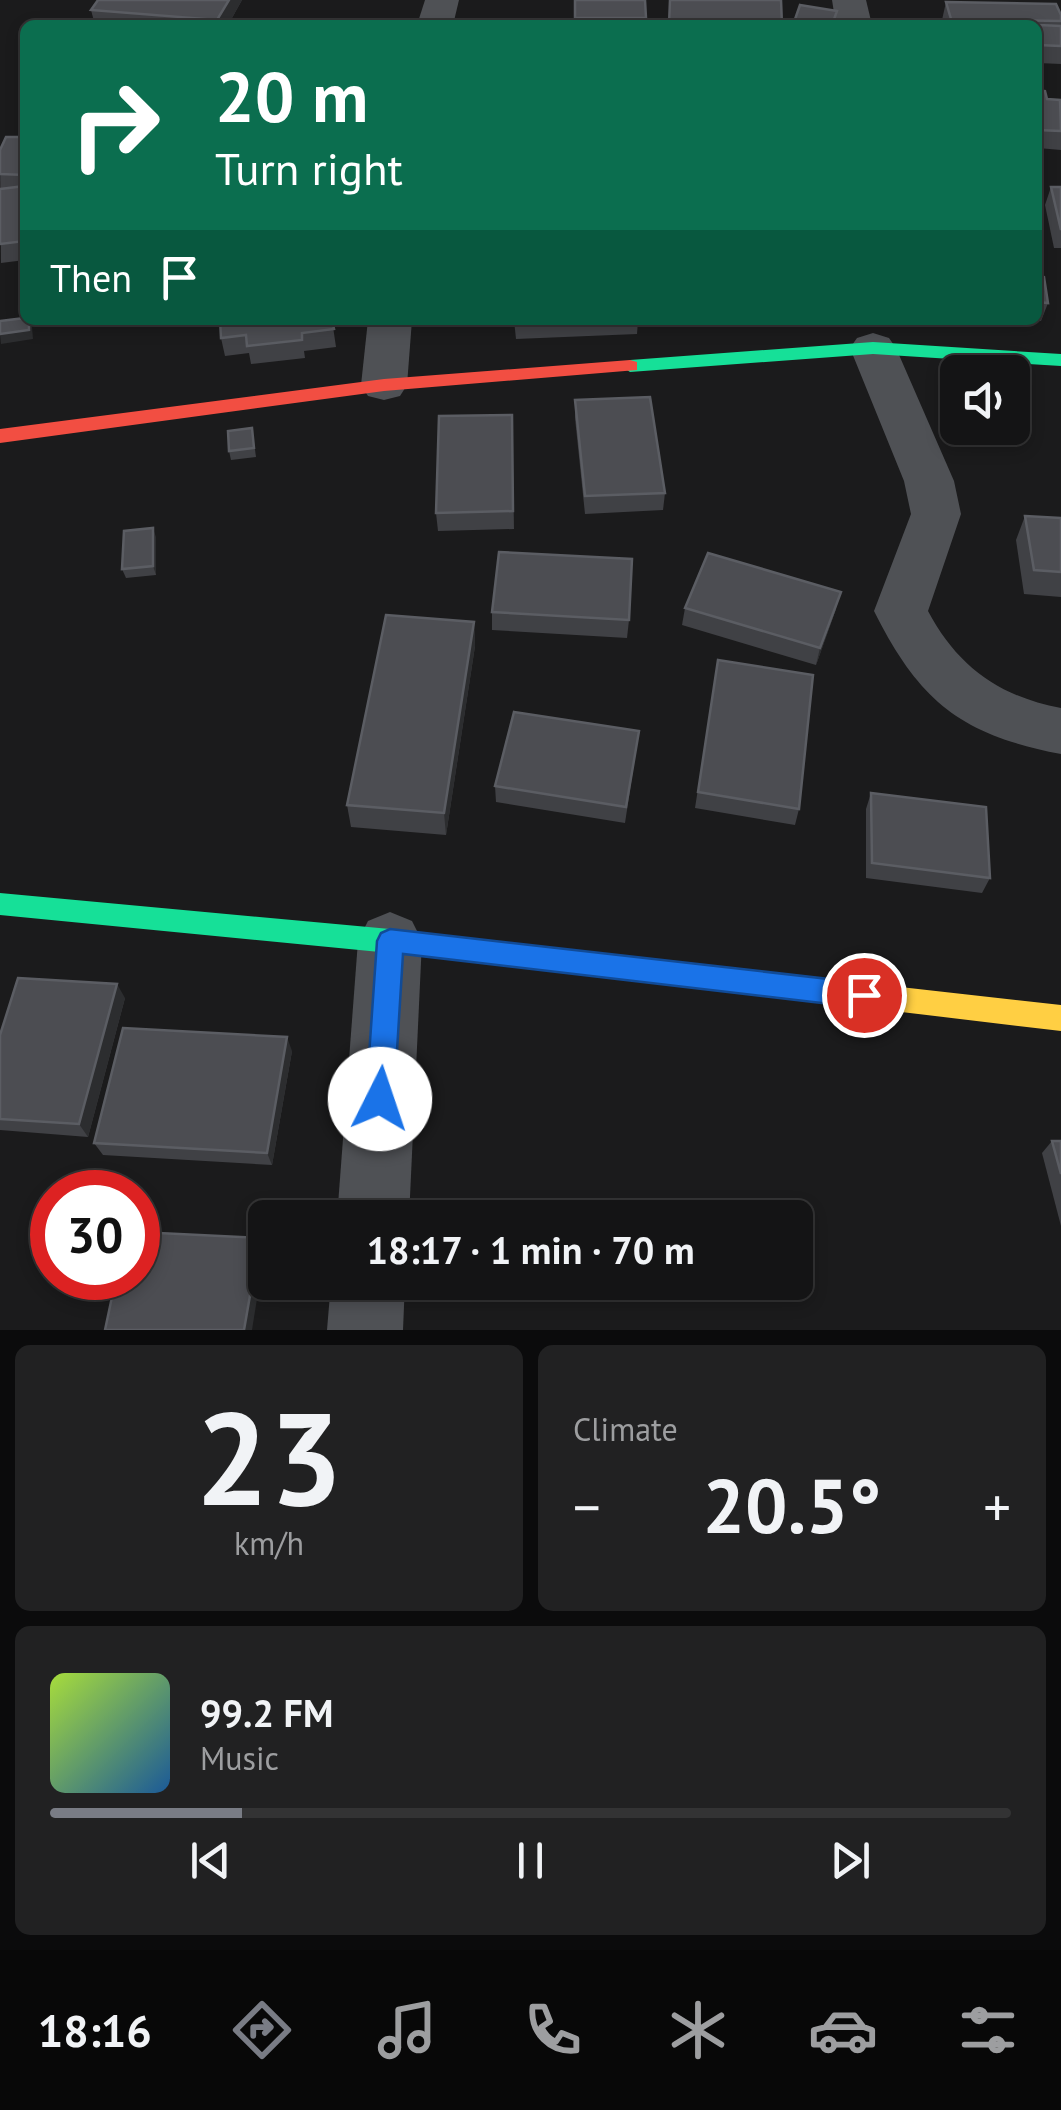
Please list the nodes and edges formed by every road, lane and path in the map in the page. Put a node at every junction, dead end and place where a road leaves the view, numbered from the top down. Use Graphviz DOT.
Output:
graph roads {
  1 [pos="390,325"];
  2 [pos="893,338"];
  3 [pos="1061,360"];
  4 [pos="384,384"];
  5 [pos="0,436"];
  6 [pos="1061,730"];
  7 [pos="0,904"];
  8 [pos="390,941"];
  9 [pos="1061,1018"];
  10 [pos="373,1200"];
  11 [pos="367,1300"];
  12 [pos="365,1330"];
  1 -- 4 [label="street"];
  2 -- 3 [label="street"];
  2 -- 4 [label="street"];
  2 -- 6 [label="street"];
  4 -- 5 [label="street"];
  7 -- 8 [label="street"];
  8 -- 9 [label="street"];
  8 -- 10 [label="street"];
  11 -- 12 [label="street"];
}
